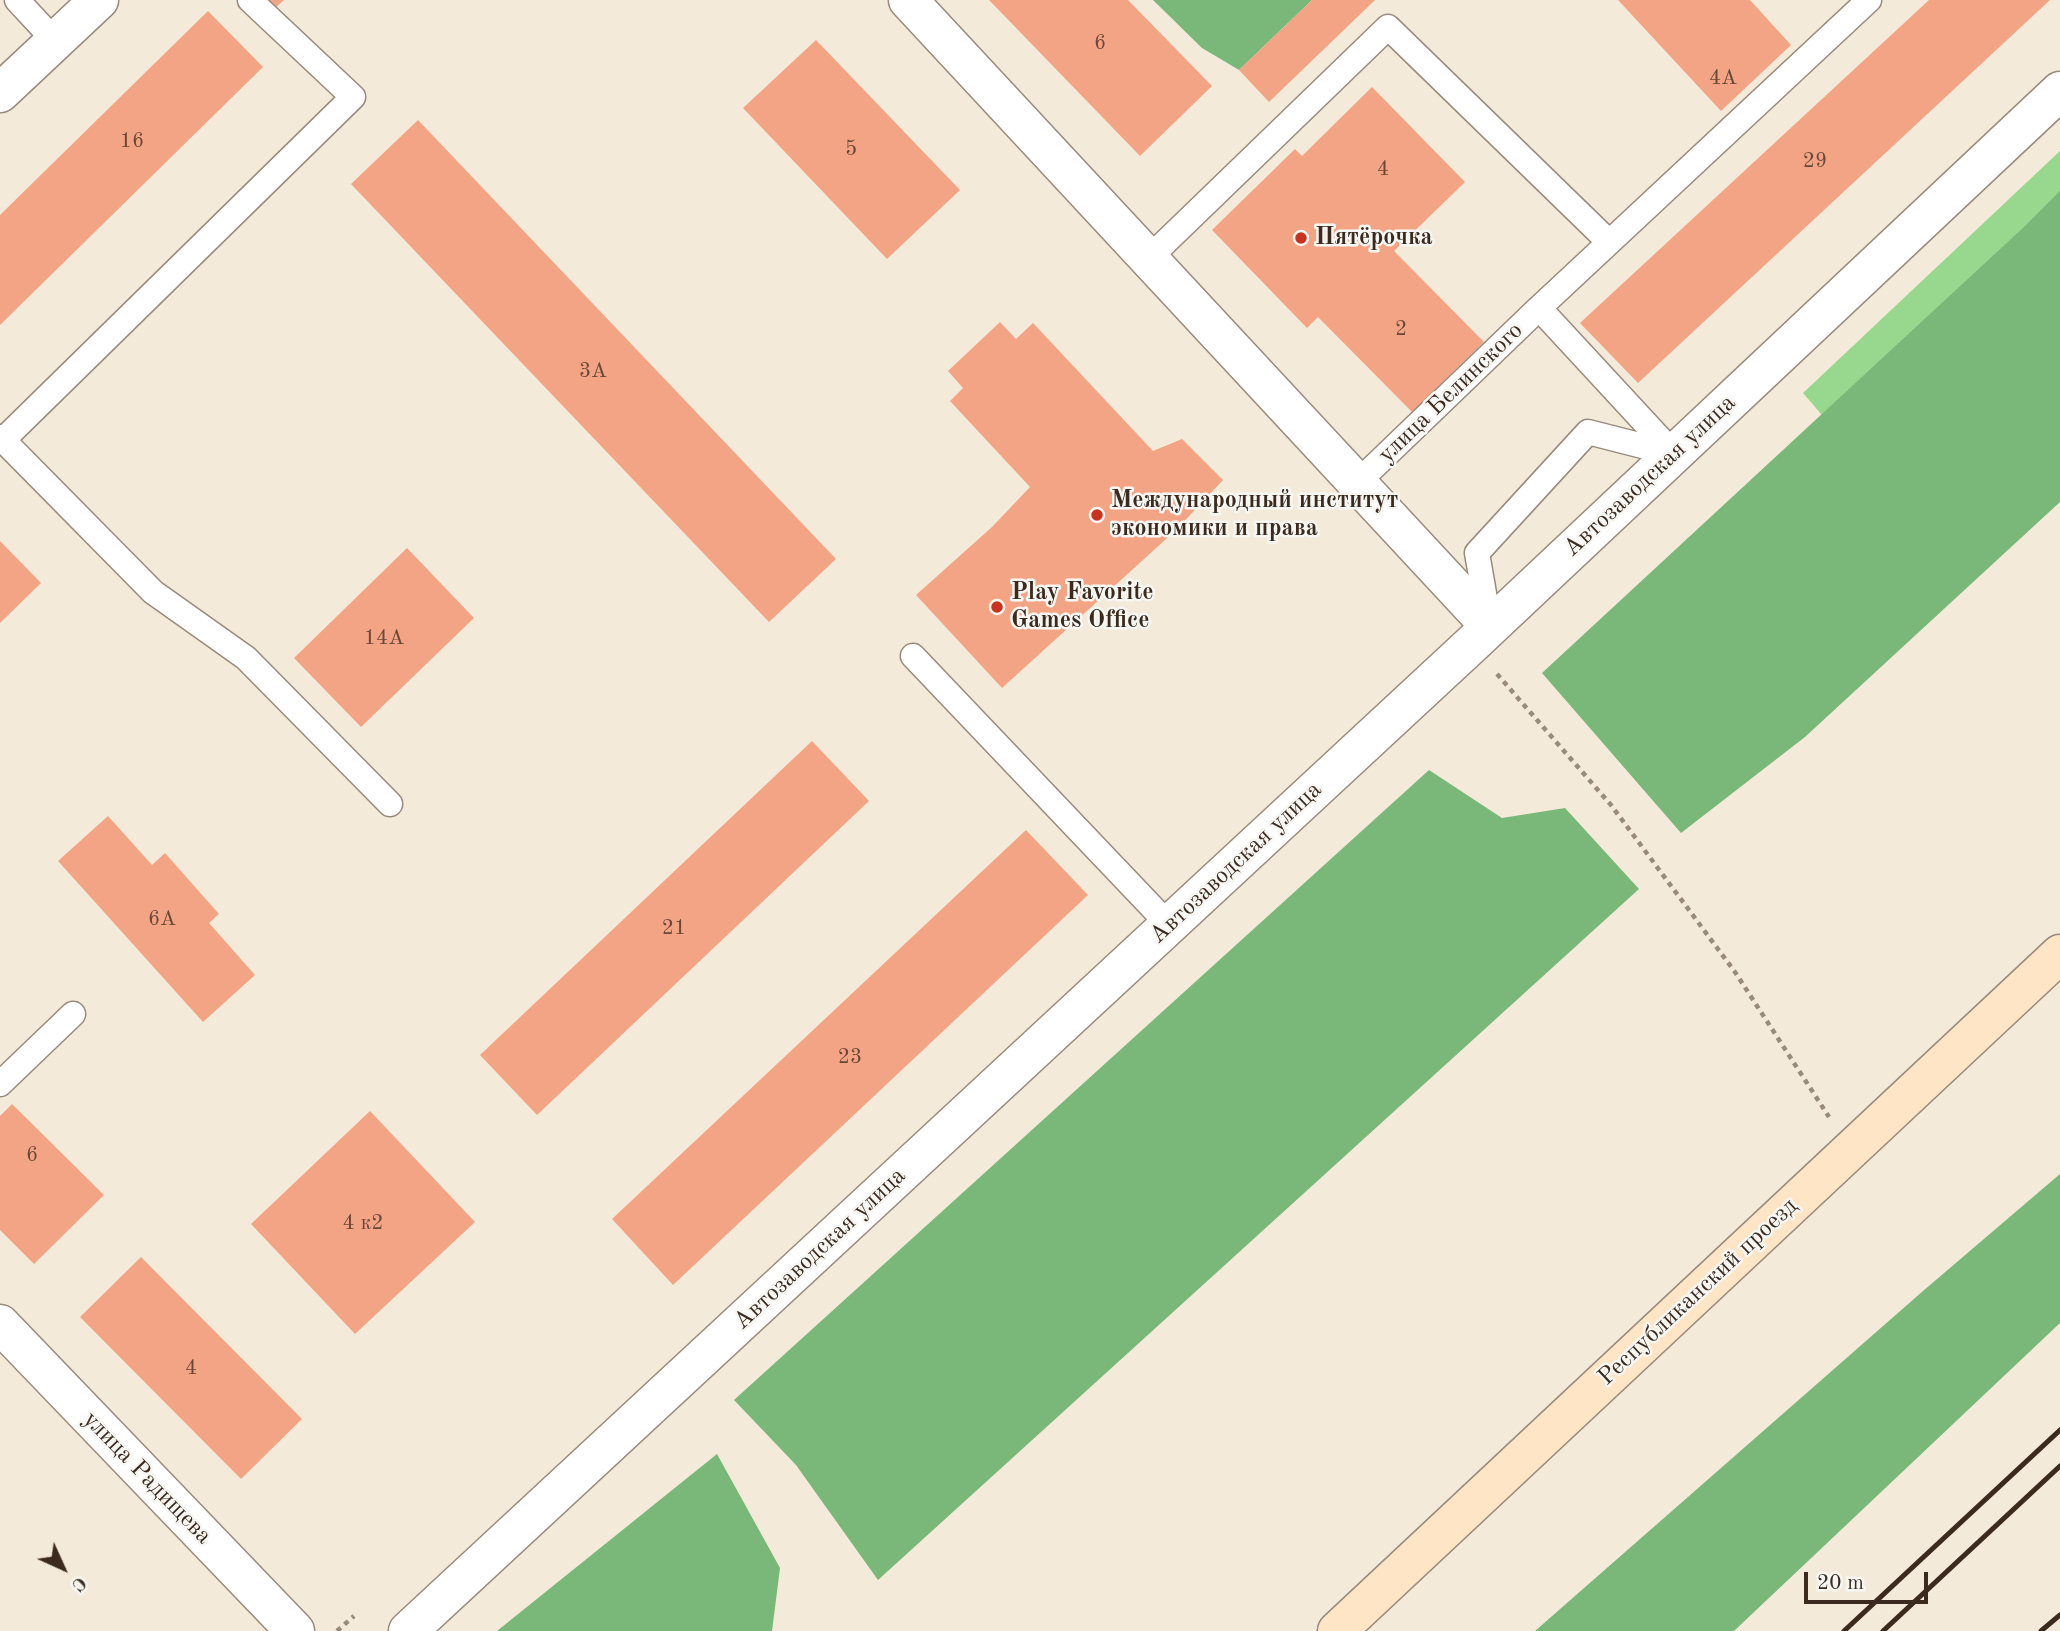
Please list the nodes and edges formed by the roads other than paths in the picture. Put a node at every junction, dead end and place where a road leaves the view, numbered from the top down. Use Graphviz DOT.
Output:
graph roads {
  1 [pos="17,0"];
  2 [pos="99,0"];
  3 [pos="250,0"];
  4 [pos="908,0"];
  5 [pos="1869,0"];
  6 [pos="55,41"];
  7 [pos="2060,91"];
  8 [pos="0,93"];
  9 [pos="1609,242"];
  10 [pos="1148,259"];
  11 [pos="1539,308"];
  12 [pos="1,439"];
  13 [pos="1674,454"];
  14 [pos="1357,483"];
  15 [pos="1480,636"];
  16 [pos="913,656"];
  17 [pos="390,804"];
  18 [pos="1169,925"];
  19 [pos="2060,954"];
  20 [pos="73,1014"];
  21 [pos="0,1084"];
  22 [pos="0,1324"];
  23 [pos="295,1631"];
  24 [pos="408,1631"];
  25 [pos="1337,1631"];
  1 -- 6 [label="lane"];
  2 -- 6 [label="street"];
  3 -- 12 [label="lane"];
  4 -- 10 [label="street, улица Белинского"];
  5 -- 9 [label="lane"];
  6 -- 8 [label="street"];
  7 -- 13 [label="street, Автозаводская улица"];
  9 -- 10 [label="lane"];
  9 -- 11 [label="lane"];
  10 -- 14 [label="street, улица Белинского"];
  11 -- 13 [label="lane, улица Белинского"];
  11 -- 14 [label="lane, улица Белинского"];
  12 -- 17 [label="lane"];
  13 -- 15 [label="street, Автозаводская улица"];
  13 -- 15 [label="lane"];
  14 -- 15 [label="street, улица Белинского"];
  15 -- 18 [label="street, Автозаводская улица"];
  16 -- 18 [label="lane"];
  18 -- 24 [label="street, Автозаводская улица"];
  19 -- 25 [label="main road, Республиканский проезд"];
  20 -- 21 [label="lane"];
  22 -- 23 [label="street, улица Радищева"];
}
